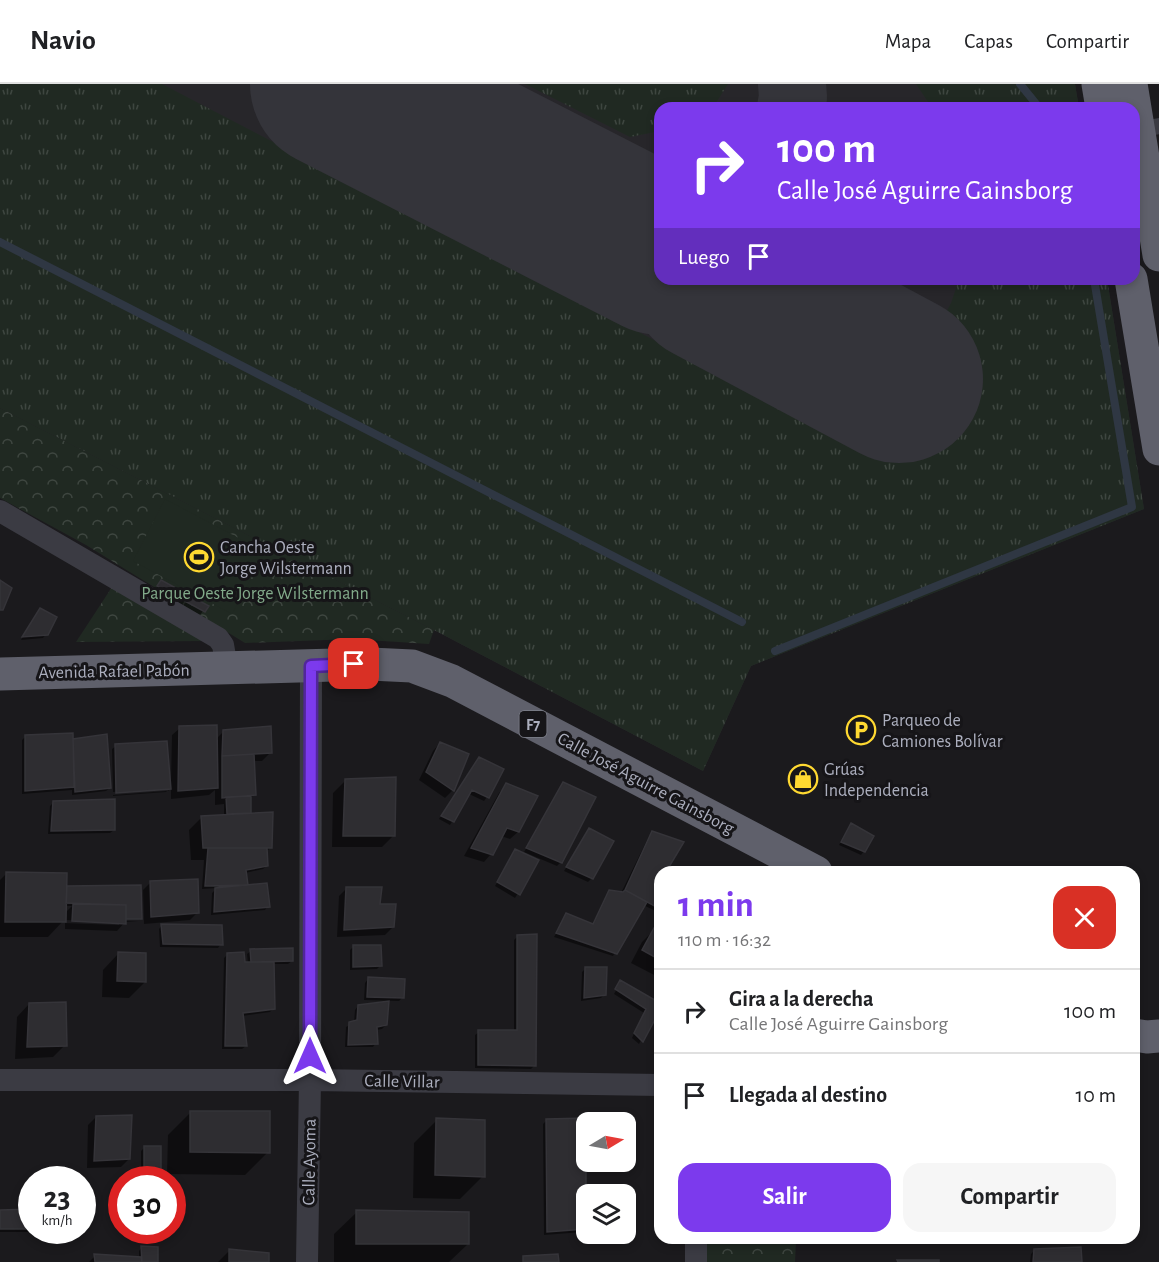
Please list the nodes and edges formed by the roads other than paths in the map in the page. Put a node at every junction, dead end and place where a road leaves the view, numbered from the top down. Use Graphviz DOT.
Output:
graph roads {
  1 [pos="1098,84"];
  2 [pos="1131,84"];
  3 [pos="1101,102"];
  4 [pos="1138,102"];
  5 [pos="1140,107"];
  6 [pos="1148,128"];
  7 [pos="1159,255"];
  8 [pos="1132,285"];
  9 [pos="1159,449"];
  10 [pos="0,511"];
  11 [pos="311,666"];
  12 [pos="228,668"];
  13 [pos="0,674"];
  14 [pos="794,866"];
  15 [pos="1140,1036"];
  16 [pos="1159,1036"];
  17 [pos="0,1080"];
  18 [pos="310,1080"];
  19 [pos="654,1085"];
  20 [pos="696,1244"];
  21 [pos="307,1262"];
  22 [pos="696,1262"];
  1 -- 3 [label="highway"];
  2 -- 4 [label="highway"];
  5 -- 6 [label="highway"];
  6 -- 7 [label="highway"];
  8 -- 9 [label="highway"];
  10 -- 12 [label="street"];
  11 -- 12 [label="highway, Calle José Aguirre Gainsborg / F7"];
  11 -- 14 [label="highway, Calle José Aguirre Gainsborg / F7"];
  11 -- 18 [label="street, Calle Ayoma"];
  12 -- 13 [label="highway, Avenida Rafael Pabón / F7"];
  15 -- 16 [label="highway"];
  17 -- 18 [label="street, Calle Villar"];
  18 -- 19 [label="street, Calle Villar"];
  18 -- 21 [label="street, Calle Ayoma"];
  20 -- 22 [label="street"];
}
